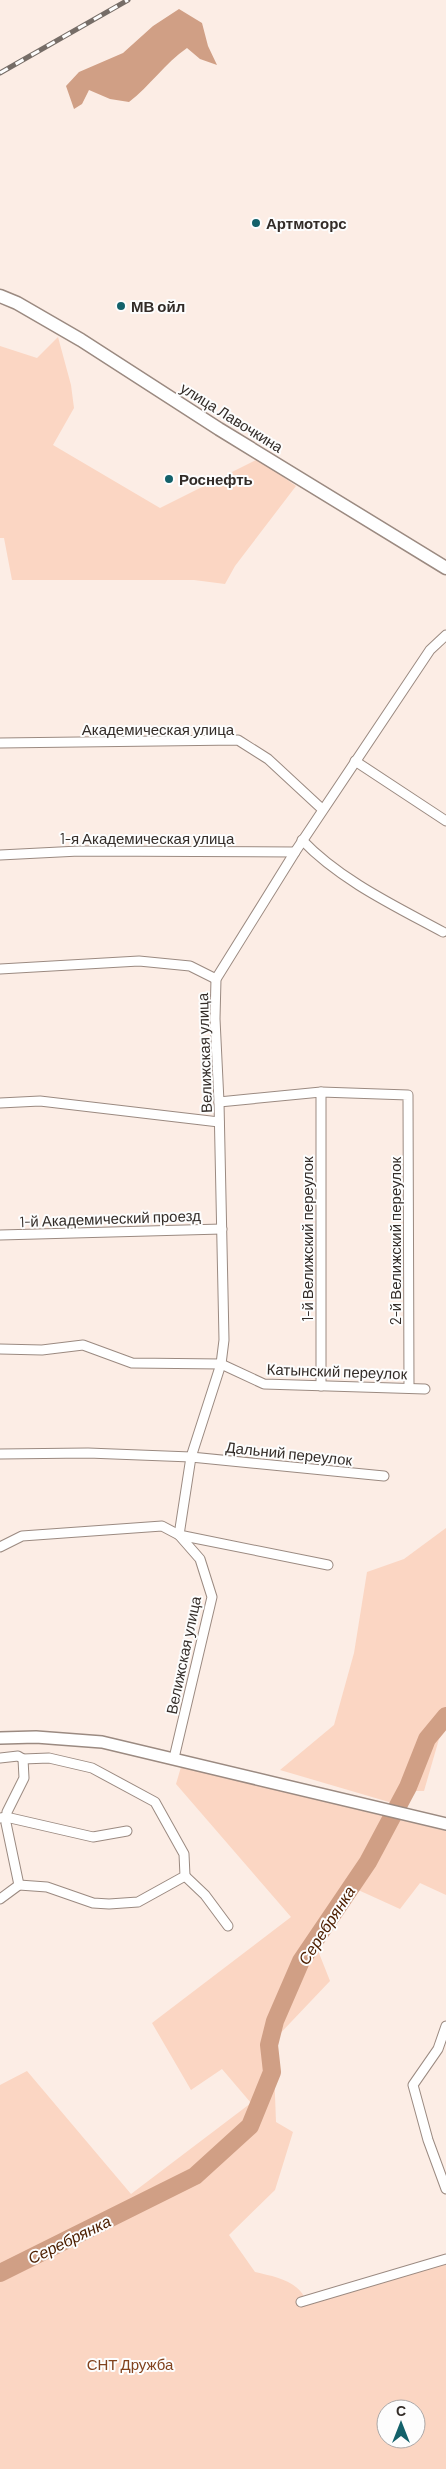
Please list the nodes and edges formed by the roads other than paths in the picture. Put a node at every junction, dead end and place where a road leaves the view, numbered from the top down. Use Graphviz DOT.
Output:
graph roads {
  1 [pos="0,296"];
  2 [pos="446,568"];
  3 [pos="446,634"];
  4 [pos="0,743"];
  5 [pos="355,761"];
  6 [pos="322,809"];
  7 [pos="446,822"];
  8 [pos="302,840"];
  9 [pos="294,852"];
  10 [pos="0,855"];
  11 [pos="443,932"];
  12 [pos="0,969"];
  13 [pos="216,979"];
  14 [pos="321,1092"];
  15 [pos="219,1102"];
  16 [pos="0,1103"];
  17 [pos="219,1122"];
  18 [pos="222,1229"];
  19 [pos="0,1235"];
  20 [pos="0,1350"];
  21 [pos="221,1364"];
  22 [pos="321,1386"];
  23 [pos="409,1387"];
  24 [pos="425,1389"];
  25 [pos="0,1454"];
  26 [pos="191,1456"];
  27 [pos="384,1476"];
  28 [pos="179,1535"];
  29 [pos="0,1547"];
  30 [pos="328,1565"];
  31 [pos="0,1738"];
  32 [pos="0,1758"];
  33 [pos="174,1758"];
  34 [pos="23,1760"];
  35 [pos="3,1817"];
  36 [pos="446,1824"];
  37 [pos="127,1831"];
  38 [pos="185,1876"];
  39 [pos="18,1885"];
  40 [pos="0,1899"];
  41 [pos="228,1926"];
  42 [pos="446,2026"];
  43 [pos="446,2189"];
  44 [pos="446,2259"];
  45 [pos="301,2302"];
  1 -- 2 [label="main road, улица Лавочкина"];
  3 -- 5 [label="street, Велижская улица"];
  4 -- 6 [label="street, Академическая улица"];
  5 -- 6 [label="street, Велижская улица"];
  5 -- 7 [label="street"];
  6 -- 8 [label="street, Велижская улица"];
  8 -- 9 [label="street, Велижская улица"];
  8 -- 11 [label="street"];
  9 -- 10 [label="street, 1-я Академическая улица"];
  9 -- 13 [label="street, Велижская улица"];
  12 -- 13 [label="street"];
  13 -- 15 [label="street, Велижская улица"];
  14 -- 15 [label="street"];
  14 -- 22 [label="street, 1-й Велижский переулок"];
  14 -- 23 [label="street, 2-й Велижский переулок"];
  15 -- 17 [label="street, Велижская улица"];
  16 -- 17 [label="street"];
  17 -- 18 [label="street, Велижская улица"];
  18 -- 19 [label="street, 1-й Академический проезд"];
  18 -- 21 [label="street, Велижская улица"];
  20 -- 21 [label="street"];
  21 -- 22 [label="street, Катынский переулок"];
  21 -- 26 [label="street, Велижская улица"];
  22 -- 23 [label="street, Катынский переулок"];
  23 -- 24 [label="street, Катынский переулок"];
  25 -- 26 [label="street, Дальний переулок"];
  26 -- 27 [label="street, Дальний переулок"];
  26 -- 28 [label="street, Велижская улица"];
  28 -- 29 [label="street, Велижская улица"];
  28 -- 30 [label="street, Велижская улица"];
  28 -- 33 [label="street, Велижская улица"];
  31 -- 33 [label="street"];
  32 -- 34 [label="street"];
  33 -- 36 [label="street"];
  34 -- 35 [label="street"];
  34 -- 38 [label="street"];
  35 -- 37 [label="street"];
  35 -- 39 [label="street"];
  38 -- 39 [label="street"];
  38 -- 41 [label="street"];
  39 -- 40 [label="street"];
  42 -- 43 [label="street"];
  44 -- 45 [label="street"];
}
